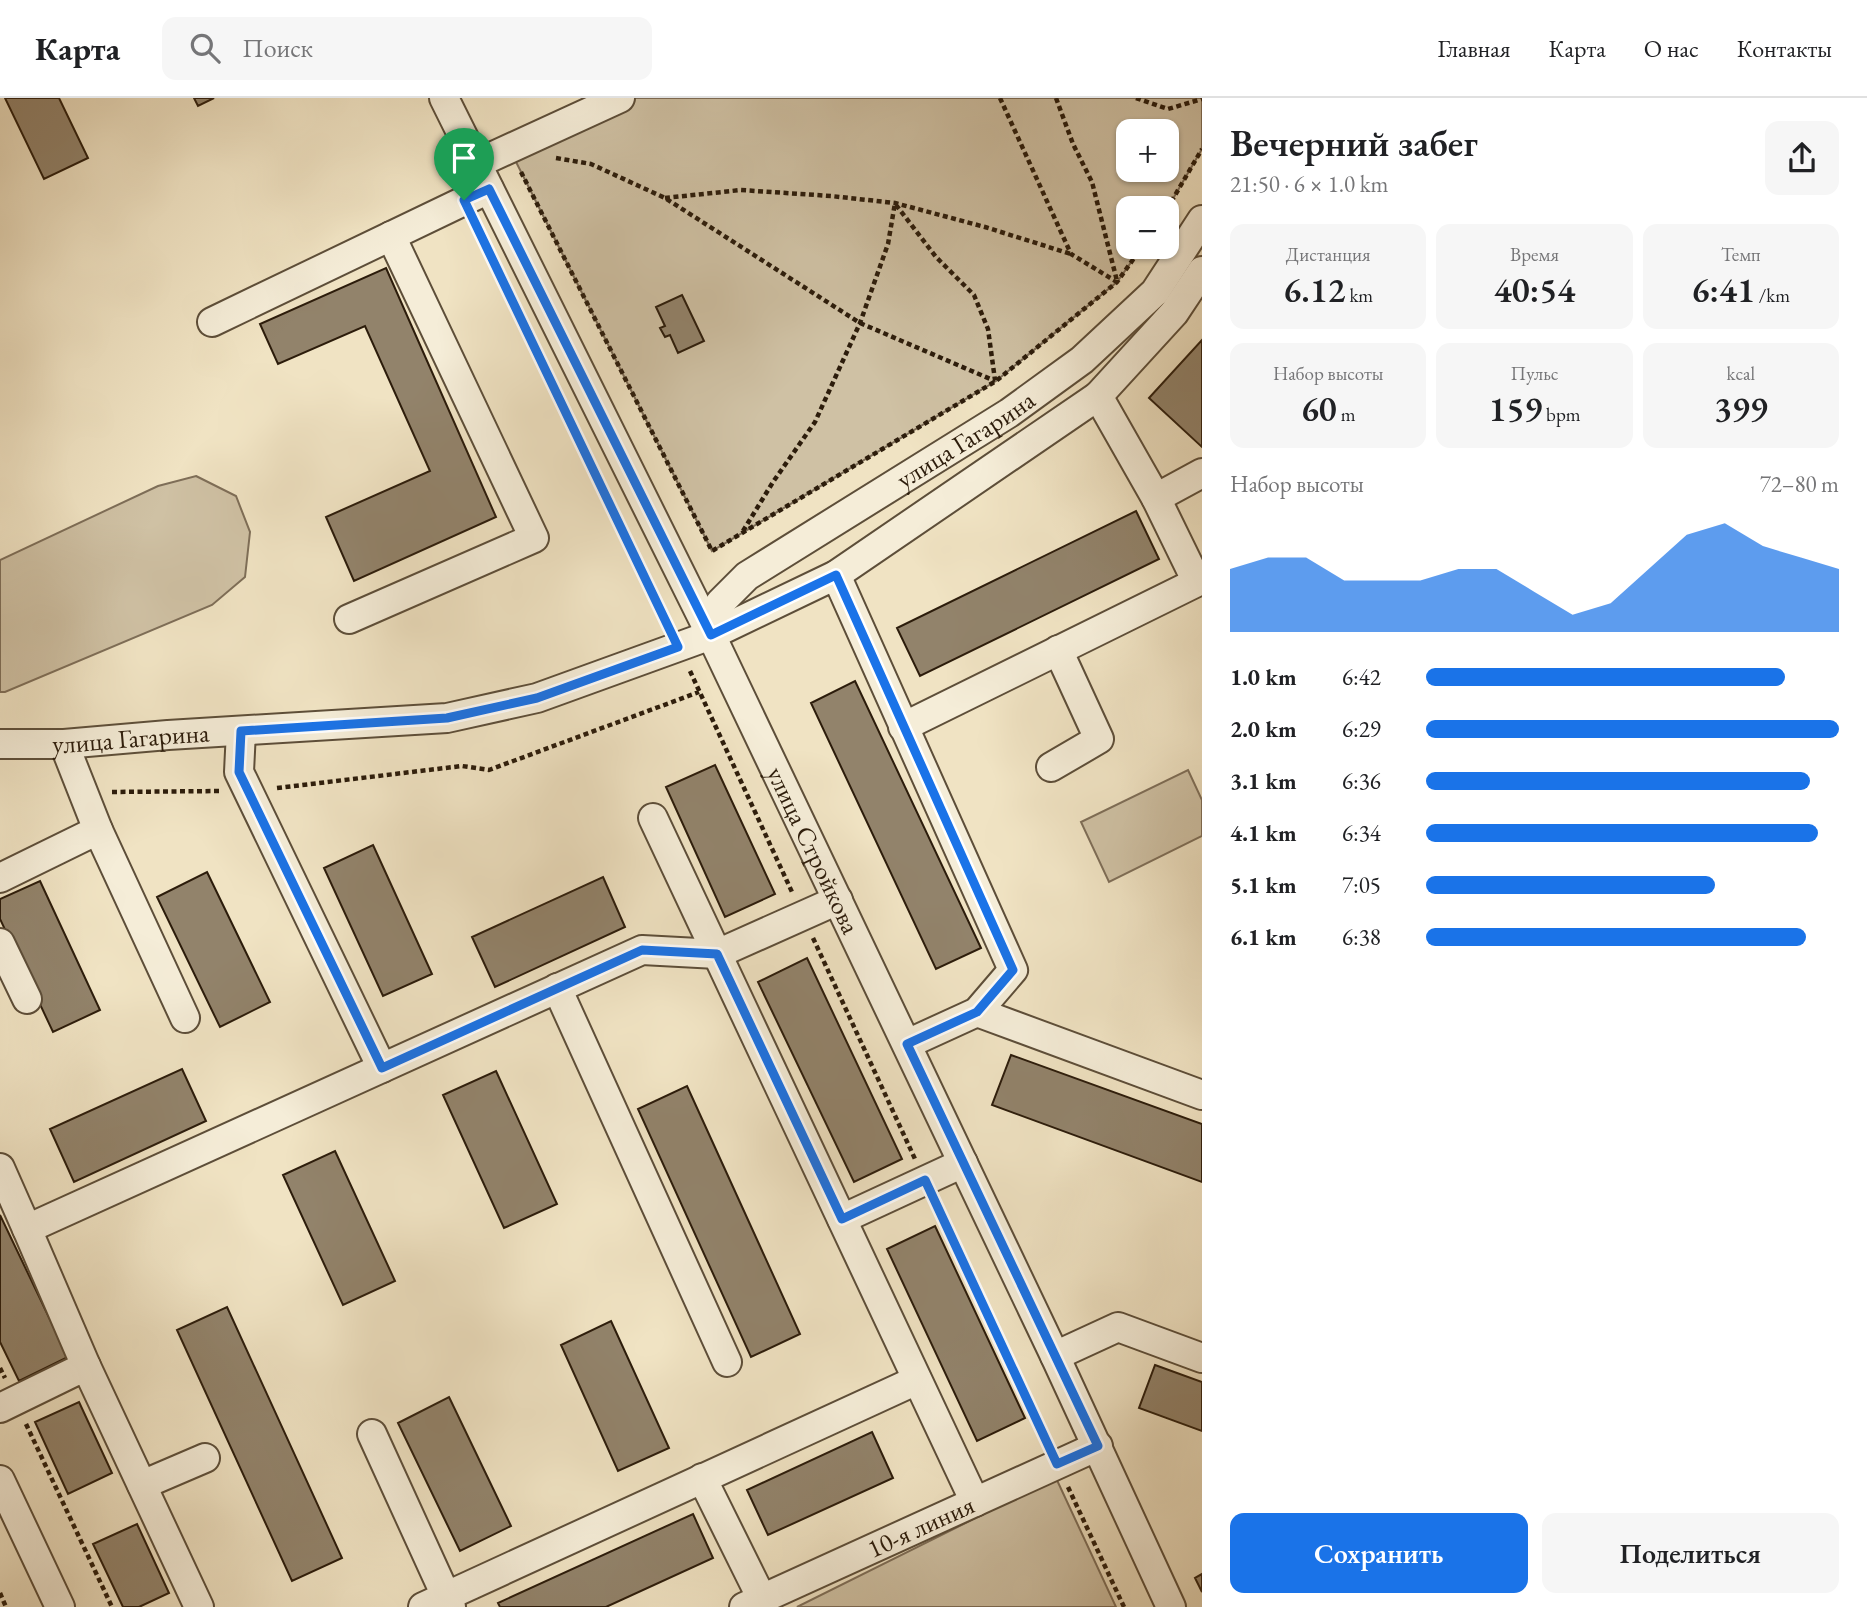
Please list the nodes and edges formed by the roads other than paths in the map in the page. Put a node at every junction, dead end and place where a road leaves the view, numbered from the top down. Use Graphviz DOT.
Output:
graph roads {
  1 [pos="444,98"];
  2 [pos="620,98"];
  3 [pos="476,164"];
  4 [pos="489,189"];
  5 [pos="1202,220"];
  6 [pos="390,236"];
  7 [pos="1198,285"];
  8 [pos="212,322"];
  9 [pos="1098,396"];
  10 [pos="1202,473"];
  11 [pos="1156,498"];
  12 [pos="836,575"];
  13 [pos="1200,588"];
  14 [pos="349,619"];
  15 [pos="711,635"];
  16 [pos="1058,650"];
  17 [pos="903,727"];
  18 [pos="241,731"];
  19 [pos="0,744"];
  20 [pos="64,744"];
  21 [pos="1051,767"];
  22 [pos="653,818"];
  23 [pos="98,830"];
  24 [pos="0,878"];
  25 [pos="838,900"];
  26 [pos="0,943"];
  27 [pos="717,954"];
  28 [pos="557,988"];
  29 [pos="27,999"];
  30 [pos="977,1012"];
  31 [pos="185,1018"];
  32 [pos="907,1044"];
  33 [pos="382,1068"];
  34 [pos="1202,1095"];
  35 [pos="963,1163"];
  36 [pos="0,1168"];
  37 [pos="842,1219"];
  38 [pos="26,1228"];
  39 [pos="1055,1356"];
  40 [pos="1202,1358"];
  41 [pos="727,1362"];
  42 [pos="86,1366"];
  43 [pos="917,1380"];
  44 [pos="8,1404"];
  45 [pos="372,1434"];
  46 [pos="1098,1446"];
  47 [pos="205,1458"];
  48 [pos="702,1478"];
  49 [pos="0,1480"];
  50 [pos="142,1485"];
  51 [pos="975,1502"];
  52 [pos="753,1603"];
  53 [pos="440,1604"];
  54 [pos="60,1607"];
  55 [pos="199,1607"];
  56 [pos="1171,1607"];
  1 -- 3 [label="street, улица Стройкова"];
  2 -- 3 [label="street"];
  3 -- 4 [label="street, улица Стройкова"];
  4 -- 6 [label="street"];
  4 -- 15 [label="street, улица Стройкова"];
  5 -- 15 [label="street, улица Гагарина"];
  6 -- 8 [label="street"];
  6 -- 14 [label="street"];
  7 -- 9 [label="street, улица Гагарина"];
  9 -- 11 [label="street"];
  9 -- 12 [label="street, улица Гагарина"];
  10 -- 11 [label="street"];
  11 -- 13 [label="street"];
  12 -- 15 [label="street, улица Гагарина"];
  12 -- 17 [label="street"];
  13 -- 16 [label="street"];
  15 -- 18 [label="street, улица Гагарина"];
  15 -- 25 [label="street, улица Стройкова"];
  16 -- 17 [label="street"];
  16 -- 21 [label="street"];
  17 -- 30 [label="street"];
  18 -- 20 [label="street, улица Гагарина"];
  18 -- 33 [label="street"];
  19 -- 20 [label="street, улица Гагарина"];
  20 -- 23 [label="street"];
  22 -- 27 [label="street"];
  23 -- 24 [label="street"];
  23 -- 31 [label="street"];
  25 -- 27 [label="street"];
  25 -- 32 [label="street, улица Стройкова"];
  26 -- 29 [label="street"];
  27 -- 28 [label="street"];
  27 -- 37 [label="street"];
  28 -- 33 [label="street"];
  28 -- 41 [label="street"];
  30 -- 32 [label="street"];
  30 -- 34 [label="street"];
  32 -- 35 [label="street, улица Стройкова"];
  33 -- 38 [label="street"];
  35 -- 37 [label="street"];
  35 -- 39 [label="street, улица Стройкова"];
  36 -- 38 [label="street"];
  37 -- 43 [label="street"];
  38 -- 42 [label="street"];
  39 -- 40 [label="street"];
  39 -- 46 [label="street, улица Стройкова"];
  42 -- 44 [label="street"];
  42 -- 50 [label="street"];
  43 -- 48 [label="street"];
  43 -- 51 [label="street"];
  45 -- 53 [label="street"];
  46 -- 51 [label="street, 10-я линия"];
  46 -- 56 [label="street, улица Стройкова"];
  47 -- 50 [label="street"];
  48 -- 52 [label="street"];
  48 -- 53 [label="street"];
  49 -- 54 [label="street"];
  50 -- 55 [label="street"];
  51 -- 52 [label="street, 10-я линия"];
}
